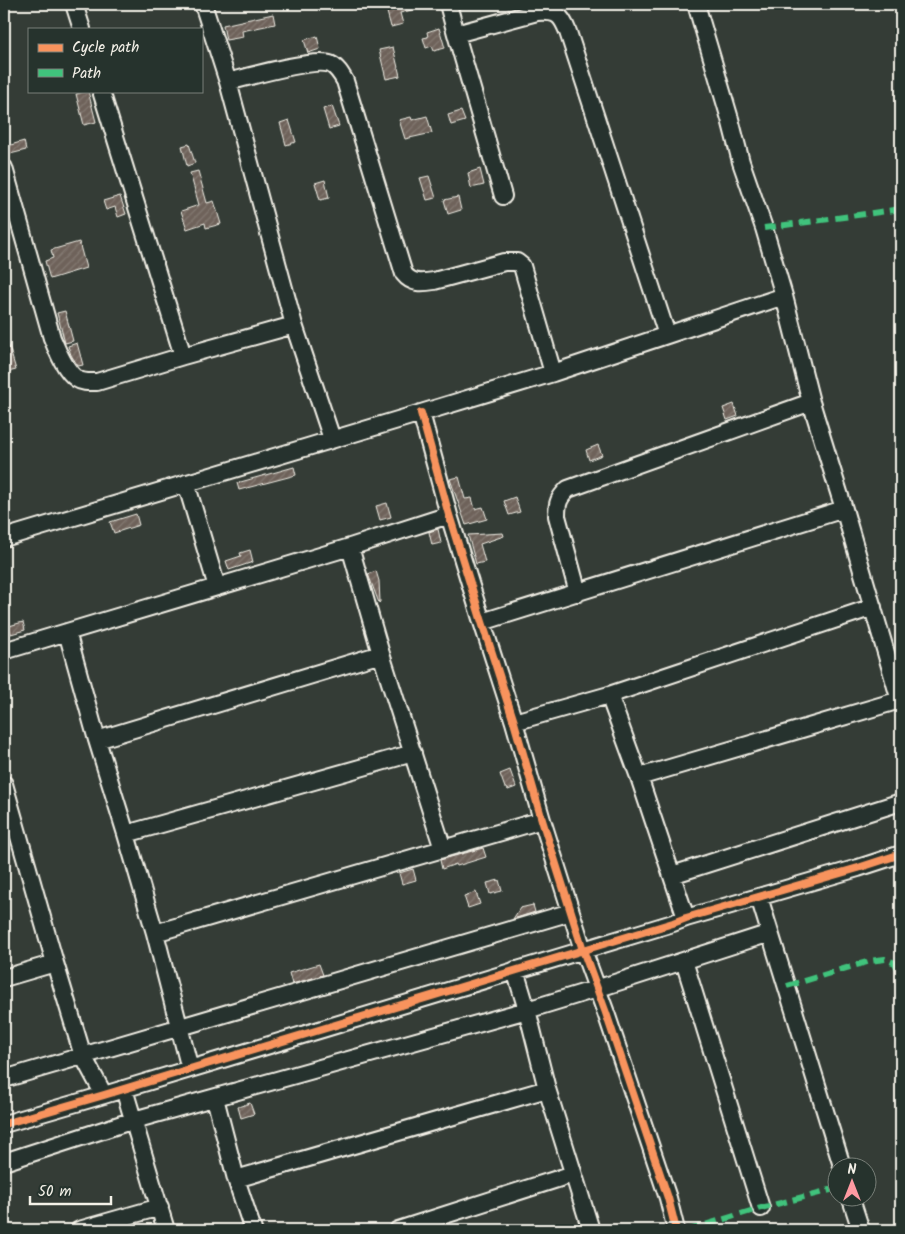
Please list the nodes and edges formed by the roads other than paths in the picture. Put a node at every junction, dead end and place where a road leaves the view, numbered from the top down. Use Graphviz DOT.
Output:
graph roads {
  1 [pos="74,4"];
  2 [pos="203,4"];
  3 [pos="448,4"];
  4 [pos="696,4"];
  5 [pos="82,28"];
  6 [pos="456,34"];
  7 [pos="228,82"];
  8 [pos="101,92"];
  9 [pos="4,168"];
  10 [pos="503,196"];
  11 [pos="784,296"];
  12 [pos="294,325"];
  13 [pos="667,335"];
  14 [pos="183,356"];
  15 [pos="553,373"];
  16 [pos="812,402"];
  17 [pos="421,413"];
  18 [pos="332,439"];
  19 [pos="186,483"];
  20 [pos="844,509"];
  21 [pos="449,515"];
  22 [pos="4,538"];
  23 [pos="350,547"];
  24 [pos="217,587"];
  25 [pos="578,593"];
  26 [pos="872,607"];
  27 [pos="482,622"];
  28 [pos="67,632"];
  29 [pos="4,651"];
  30 [pos="381,654"];
  31 [pos="609,695"];
  32 [pos="901,702"];
  33 [pos="514,722"];
  34 [pos="97,740"];
  35 [pos="413,753"];
  36 [pos="639,777"];
  37 [pos="4,784"];
  38 [pos="901,802"];
  39 [pos="542,820"];
  40 [pos="126,834"];
  41 [pos="443,849"];
  42 [pos="901,854"];
  43 [pos="672,875"];
  44 [pos="759,897"];
  45 [pos="571,912"];
  46 [pos="686,918"];
  47 [pos="155,933"];
  48 [pos="770,933"];
  49 [pos="583,950"];
  50 [pos="684,961"];
  51 [pos="55,963"];
  52 [pos="515,970"];
  53 [pos="4,978"];
  54 [pos="596,989"];
  55 [pos="527,1010"];
  56 [pos="179,1028"];
  57 [pos="83,1056"];
  58 [pos="190,1069"];
  59 [pos="4,1079"];
  60 [pos="124,1089"];
  61 [pos="547,1089"];
  62 [pos="104,1095"];
  63 [pos="215,1098"];
  64 [pos="134,1120"];
  65 [pos="4,1124"];
  66 [pos="839,1156"];
  67 [pos="4,1162"];
  68 [pos="574,1174"];
  69 [pos="236,1179"];
  70 [pos="853,1206"];
  71 [pos="160,1207"];
  72 [pos="761,1208"];
  73 [pos="79,1230"];
  74 [pos="166,1230"];
  75 [pos="253,1230"];
  76 [pos="398,1230"];
  77 [pos="591,1230"];
  78 [pos="676,1230"];
  79 [pos="860,1230"];
  1 -- 5 [label="street"];
  2 -- 7 [label="street"];
  3 -- 6 [label="street"];
  4 -- 11 [label="street"];
  6 -- 10 [label="street"];
  6 -- 13 [label="street"];
  7 -- 12 [label="street"];
  7 -- 15 [label="street"];
  8 -- 14 [label="street"];
  9 -- 14 [label="street"];
  11 -- 13 [label="street"];
  11 -- 16 [label="street"];
  12 -- 14 [label="street"];
  12 -- 18 [label="street"];
  13 -- 15 [label="street"];
  15 -- 17 [label="street"];
  16 -- 20 [label="street"];
  16 -- 25 [label="street"];
  17 -- 18 [label="street"];
  17 -- 21 [label="street"];
  18 -- 19 [label="street"];
  19 -- 22 [label="street"];
  19 -- 24 [label="street"];
  20 -- 25 [label="street"];
  20 -- 26 [label="street"];
  21 -- 23 [label="street"];
  21 -- 27 [label="street"];
  23 -- 24 [label="street"];
  23 -- 30 [label="street"];
  24 -- 28 [label="street"];
  25 -- 27 [label="street"];
  26 -- 31 [label="street"];
  26 -- 32 [label="street"];
  27 -- 33 [label="street"];
  28 -- 29 [label="street"];
  28 -- 34 [label="street"];
  30 -- 34 [label="street"];
  30 -- 35 [label="street"];
  31 -- 33 [label="street"];
  31 -- 36 [label="street"];
  32 -- 36 [label="street"];
  33 -- 39 [label="street"];
  34 -- 40 [label="street"];
  35 -- 40 [label="street"];
  35 -- 41 [label="street"];
  36 -- 43 [label="street"];
  37 -- 51 [label="street"];
  38 -- 43 [label="street"];
  39 -- 41 [label="street"];
  39 -- 45 [label="street"];
  40 -- 47 [label="street"];
  41 -- 47 [label="street"];
  42 -- 44 [label="street"];
  43 -- 46 [label="street"];
  44 -- 46 [label="street"];
  44 -- 48 [label="street"];
  45 -- 49 [label="street"];
  45 -- 56 [label="street"];
  46 -- 49 [label="street"];
  47 -- 56 [label="street"];
  48 -- 50 [label="street"];
  48 -- 66 [label="street"];
  49 -- 52 [label="street"];
  49 -- 54 [label="street"];
  50 -- 54 [label="street"];
  50 -- 72 [label="street"];
  51 -- 53 [label="street"];
  51 -- 57 [label="street"];
  52 -- 55 [label="street"];
  52 -- 58 [label="street"];
  54 -- 55 [label="street"];
  54 -- 78 [label="street"];
  55 -- 61 [label="street"];
  55 -- 63 [label="street"];
  56 -- 57 [label="street"];
  56 -- 58 [label="street"];
  57 -- 59 [label="street"];
  57 -- 62 [label="street"];
  58 -- 60 [label="street"];
  60 -- 62 [label="street"];
  60 -- 64 [label="street"];
  61 -- 68 [label="street"];
  61 -- 69 [label="street"];
  62 -- 65 [label="street"];
  63 -- 64 [label="street"];
  63 -- 69 [label="street"];
  64 -- 67 [label="street"];
  64 -- 71 [label="street"];
  68 -- 76 [label="street"];
  68 -- 77 [label="street"];
  69 -- 75 [label="street"];
  70 -- 79 [label="street"];
  71 -- 73 [label="street"];
  71 -- 74 [label="street"];
}
